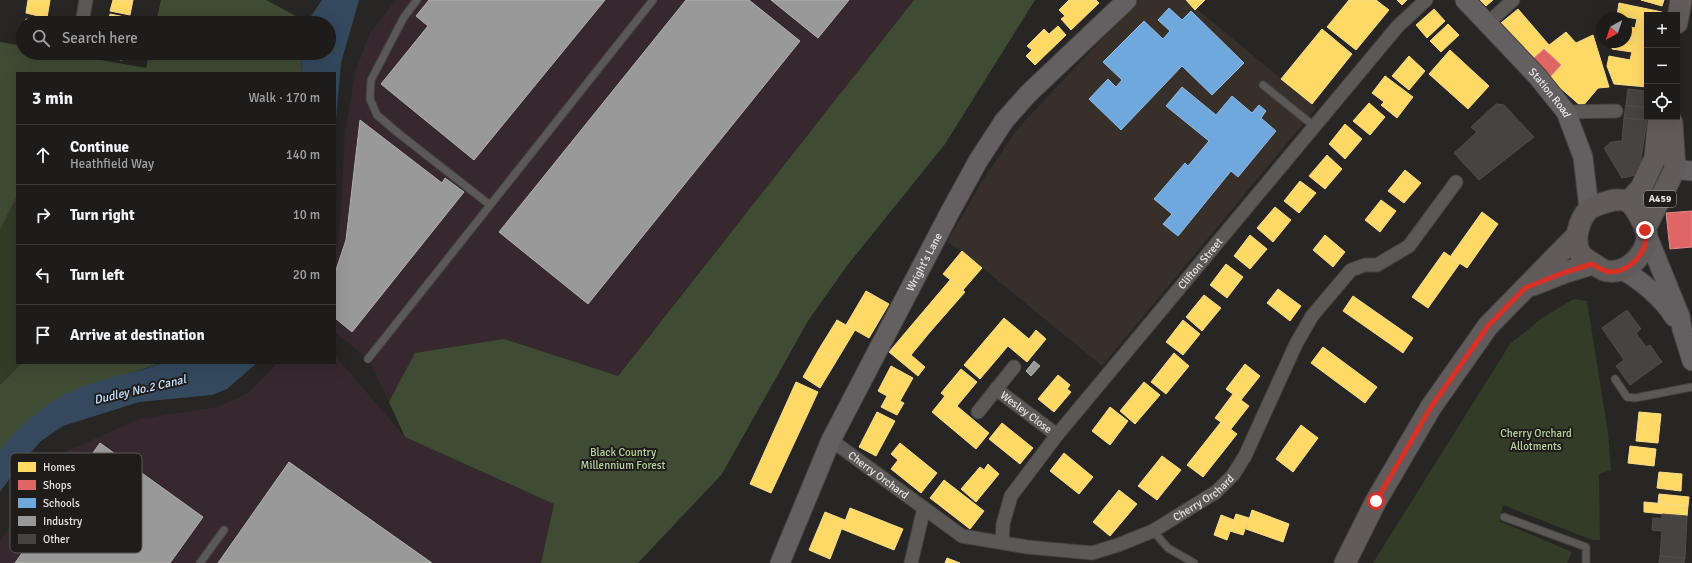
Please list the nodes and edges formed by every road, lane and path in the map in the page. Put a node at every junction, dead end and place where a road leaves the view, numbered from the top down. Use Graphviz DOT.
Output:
graph roads {
  1 [pos="86,0"];
  2 [pos="417,0"];
  3 [pos="653,0"];
  4 [pos="1127,0"];
  5 [pos="1426,0"];
  6 [pos="1465,0"];
  7 [pos="1513,0"];
  8 [pos="1681,0"];
  9 [pos="1679,12"];
  10 [pos="83,16"];
  11 [pos="1488,23"];
  12 [pos="1263,85"];
  13 [pos="1616,111"];
  14 [pos="1566,112"];
  15 [pos="1659,120"];
  16 [pos="1670,120"];
  17 [pos="1314,126"];
  18 [pos="1683,170"];
  19 [pos="1456,182"];
  20 [pos="1628,202"];
  21 [pos="490,205"];
  22 [pos="1589,209"];
  23 [pos="1646,232"];
  24 [pos="1577,235"];
  25 [pos="1592,264"];
  26 [pos="1622,270"];
  27 [pos="1525,288"];
  28 [pos="1682,329"];
  29 [pos="368,359"];
  30 [pos="1692,361"];
  31 [pos="1014,367"];
  32 [pos="1615,379"];
  33 [pos="1692,387"];
  34 [pos="996,389"];
  35 [pos="978,412"];
  36 [pos="1057,435"];
  37 [pos="831,440"];
  38 [pos="924,508"];
  39 [pos="1504,517"];
  40 [pos="224,530"];
  41 [pos="1152,531"];
  42 [pos="1002,542"];
  43 [pos="200,563"];
  44 [pos="780,563"];
  45 [pos="911,563"];
  46 [pos="1194,563"];
  47 [pos="1346,563"];
  48 [pos="1586,563"];
  1 -- 10 [label="street"];
  2 -- 21 [label="lane"];
  3 -- 21 [label="lane"];
  4 -- 37 [label="street, Wright's Lane"];
  5 -- 17 [label="street, Clifton Street"];
  6 -- 11 [label="street, Station Road"];
  7 -- 11 [label="street"];
  8 -- 9 [label="main road"];
  11 -- 14 [label="street, Station Road"];
  12 -- 17 [label="lane"];
  13 -- 14 [label="street"];
  14 -- 22 [label="street, Station Road"];
  15 -- 20 [label="main road"];
  16 -- 18 [label="main road, A459"];
  17 -- 36 [label="street, Clifton Street"];
  18 -- 23 [label="main road, A459"];
  19 -- 41 [label="street, Cherry Orchard"];
  20 -- 22 [label="main road, A459"];
  20 -- 23 [label="main road, A459"];
  21 -- 29 [label="lane"];
  22 -- 24 [label="main road"];
  23 -- 26 [label="main road, A459"];
  23 -- 28 [label="street"];
  24 -- 25 [label="main road"];
  24 -- 27 [label="main road"];
  25 -- 26 [label="main road"];
  25 -- 27 [label="main road"];
  26 -- 28 [label="street"];
  27 -- 47 [label="main road"];
  28 -- 30 [label="street"];
  31 -- 34 [label="street, Wesley Close"];
  32 -- 33 [label="lane"];
  34 -- 35 [label="street, Wesley Close"];
  34 -- 36 [label="street, Wesley Close"];
  36 -- 42 [label="street, Clifton Street"];
  37 -- 38 [label="street, Cherry Orchard"];
  37 -- 44 [label="street, Wright's Lane"];
  38 -- 42 [label="street, Cherry Orchard"];
  38 -- 45 [label="street"];
  39 -- 48 [label="lane"];
  40 -- 43 [label="lane"];
  41 -- 42 [label="street, Cherry Orchard"];
  41 -- 46 [label="lane"];
}
